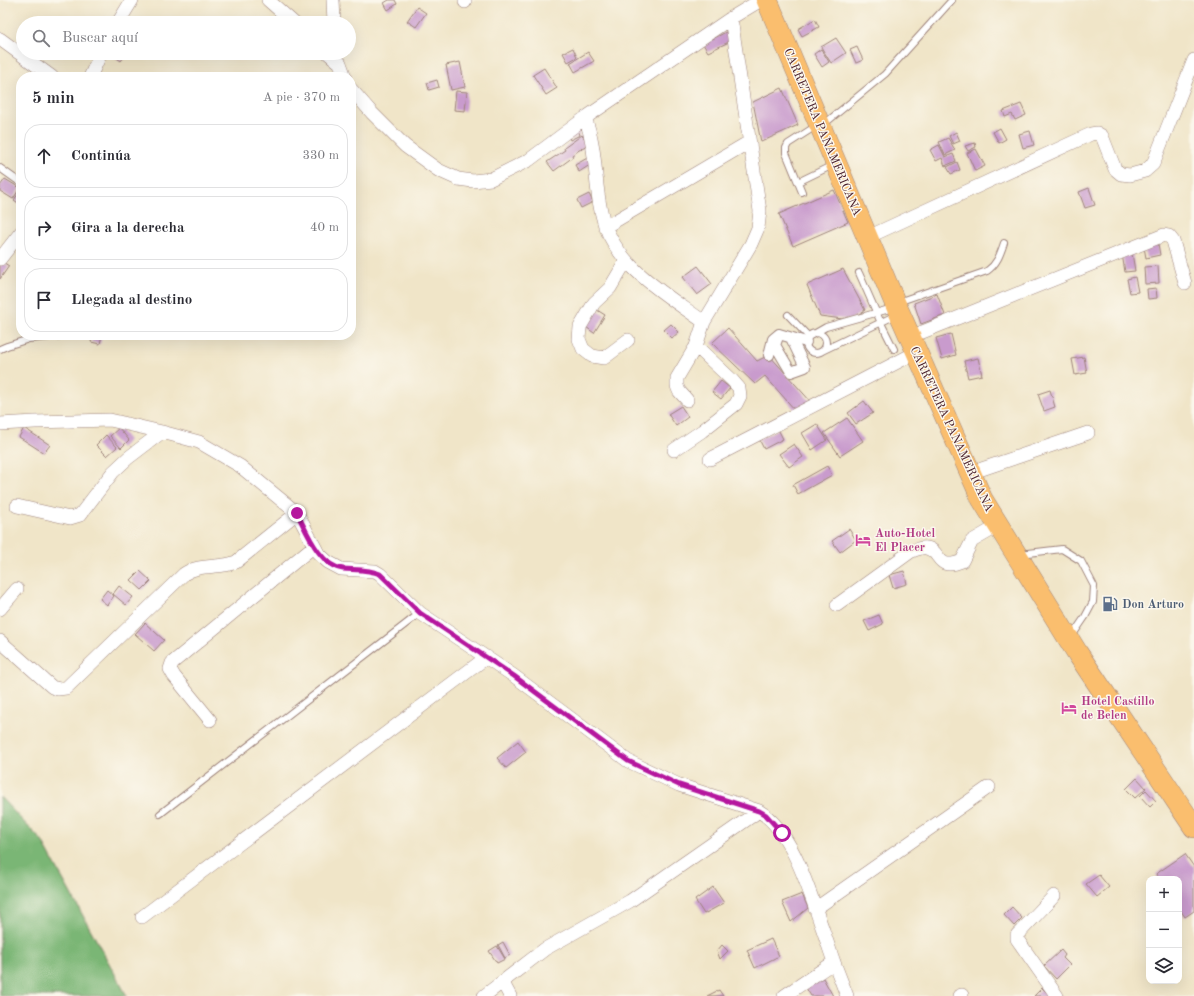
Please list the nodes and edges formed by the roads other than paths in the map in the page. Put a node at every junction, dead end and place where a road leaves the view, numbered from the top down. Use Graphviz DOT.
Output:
graph roads {
  1 [pos="132,0"];
  2 [pos="268,0"];
  3 [pos="333,0"];
  4 [pos="761,0"];
  5 [pos="767,0"];
  6 [pos="952,0"];
  7 [pos="122,16"];
  8 [pos="286,16"];
  9 [pos="334,16"];
  10 [pos="731,18"];
  11 [pos="0,39"];
  12 [pos="16,51"];
  13 [pos="29,60"];
  14 [pos="98,60"];
  15 [pos="340,60"];
  16 [pos="1194,60"];
  17 [pos="45,72"];
  18 [pos="92,72"];
  19 [pos="343,72"];
  20 [pos="356,95"];
  21 [pos="585,118"];
  22 [pos="820,126"];
  23 [pos="750,142"];
  24 [pos="836,163"];
  25 [pos="0,168"];
  26 [pos="16,179"];
  27 [pos="798,182"];
  28 [pos="802,192"];
  29 [pos="604,227"];
  30 [pos="868,237"];
  31 [pos="16,238"];
  32 [pos="1004,243"];
  33 [pos="0,259"];
  34 [pos="626,261"];
  35 [pos="859,273"];
  36 [pos="1185,283"];
  37 [pos="897,308"];
  38 [pos="876,313"];
  39 [pos="788,315"];
  40 [pos="704,322"];
  41 [pos="881,323"];
  42 [pos="779,334"];
  43 [pos="791,338"];
  44 [pos="809,338"];
  45 [pos="26,340"];
  46 [pos="628,340"];
  47 [pos="696,346"];
  48 [pos="907,346"];
  49 [pos="0,349"];
  50 [pos="822,351"];
  51 [pos="769,355"];
  52 [pos="686,400"];
  53 [pos="0,424"];
  54 [pos="162,432"];
  55 [pos="1088,433"];
  56 [pos="674,450"];
  57 [pos="710,459"];
  58 [pos="970,473"];
  59 [pos="17,506"];
  60 [pos="297,513"];
  61 [pos="998,526"];
  62 [pos="314,546"];
  63 [pos="1016,555"];
  64 [pos="17,589"];
  65 [pos="837,605"];
  66 [pos="0,609"];
  67 [pos="420,613"];
  68 [pos="1069,640"];
  69 [pos="0,641"];
  70 [pos="488,657"];
  71 [pos="210,720"];
  72 [pos="989,787"];
  73 [pos="759,811"];
  74 [pos="160,814"];
  75 [pos="1194,827"];
  76 [pos="1054,896"];
  77 [pos="815,909"];
  78 [pos="142,917"];
  79 [pos="834,962"];
  80 [pos="502,982"];
  81 [pos="484,996"];
  82 [pos="510,996"];
  83 [pos="784,996"];
  84 [pos="847,996"];
  85 [pos="1057,996"];
  1 -- 7 [label="street"];
  2 -- 8 [label="street"];
  3 -- 9 [label="street"];
  4 -- 10 [label="street"];
  5 -- 22 [label="highway, CARRETERA PANAMERICANA"];
  6 -- 22 [label="lane"];
  10 -- 21 [label="street"];
  10 -- 23 [label="street"];
  11 -- 12 [label="street"];
  13 -- 17 [label="street"];
  14 -- 18 [label="street"];
  15 -- 19 [label="street"];
  16 -- 30 [label="street"];
  20 -- 21 [label="street"];
  21 -- 29 [label="street"];
  22 -- 24 [label="highway, CARRETERA PANAMERICANA"];
  22 -- 27 [label="lane"];
  23 -- 29 [label="street"];
  23 -- 40 [label="street"];
  24 -- 27 [label="lane"];
  24 -- 30 [label="highway, CARRETERA PANAMERICANA"];
  25 -- 26 [label="lane"];
  27 -- 28 [label="lane"];
  29 -- 34 [label="street"];
  30 -- 37 [label="highway, CARRETERA PANAMERICANA"];
  31 -- 33 [label="street"];
  32 -- 37 [label="lane"];
  34 -- 40 [label="street"];
  34 -- 46 [label="street"];
  35 -- 38 [label="lane"];
  36 -- 48 [label="street"];
  37 -- 38 [label="lane"];
  37 -- 41 [label="lane"];
  37 -- 48 [label="highway, CARRETERA PANAMERICANA"];
  38 -- 41 [label="lane"];
  38 -- 44 [label="lane"];
  39 -- 44 [label="lane"];
  40 -- 47 [label="street"];
  41 -- 48 [label="lane"];
  41 -- 50 [label="lane"];
  42 -- 43 [label="street"];
  42 -- 43 [label="street"];
  42 -- 51 [label="street"];
  43 -- 44 [label="street"];
  44 -- 50 [label="lane"];
  44 -- 50 [label="lane"];
  45 -- 49 [label="lane"];
  47 -- 52 [label="street"];
  47 -- 56 [label="street"];
  48 -- 57 [label="street"];
  48 -- 58 [label="highway, CARRETERA PANAMERICANA"];
  53 -- 54 [label="street"];
  54 -- 59 [label="street"];
  54 -- 60 [label="street"];
  55 -- 58 [label="street"];
  58 -- 61 [label="highway, CARRETERA PANAMERICANA"];
  60 -- 62 [label="street"];
  60 -- 69 [label="street"];
  61 -- 63 [label="highway, CARRETERA PANAMERICANA"];
  61 -- 65 [label="street"];
  62 -- 67 [label="street"];
  62 -- 71 [label="street"];
  63 -- 68 [label="highway, CARRETERA PANAMERICANA"];
  63 -- 68 [label="lane"];
  64 -- 66 [label="street"];
  67 -- 70 [label="street"];
  67 -- 74 [label="lane"];
  68 -- 75 [label="highway, CARRETERA PANAMERICANA"];
  70 -- 73 [label="street"];
  70 -- 78 [label="street"];
  72 -- 77 [label="street"];
  73 -- 77 [label="street"];
  73 -- 80 [label="street"];
  76 -- 85 [label="street"];
  77 -- 79 [label="street"];
  79 -- 83 [label="street"];
  79 -- 84 [label="street"];
  80 -- 81 [label="street"];
  80 -- 82 [label="street"];
}
